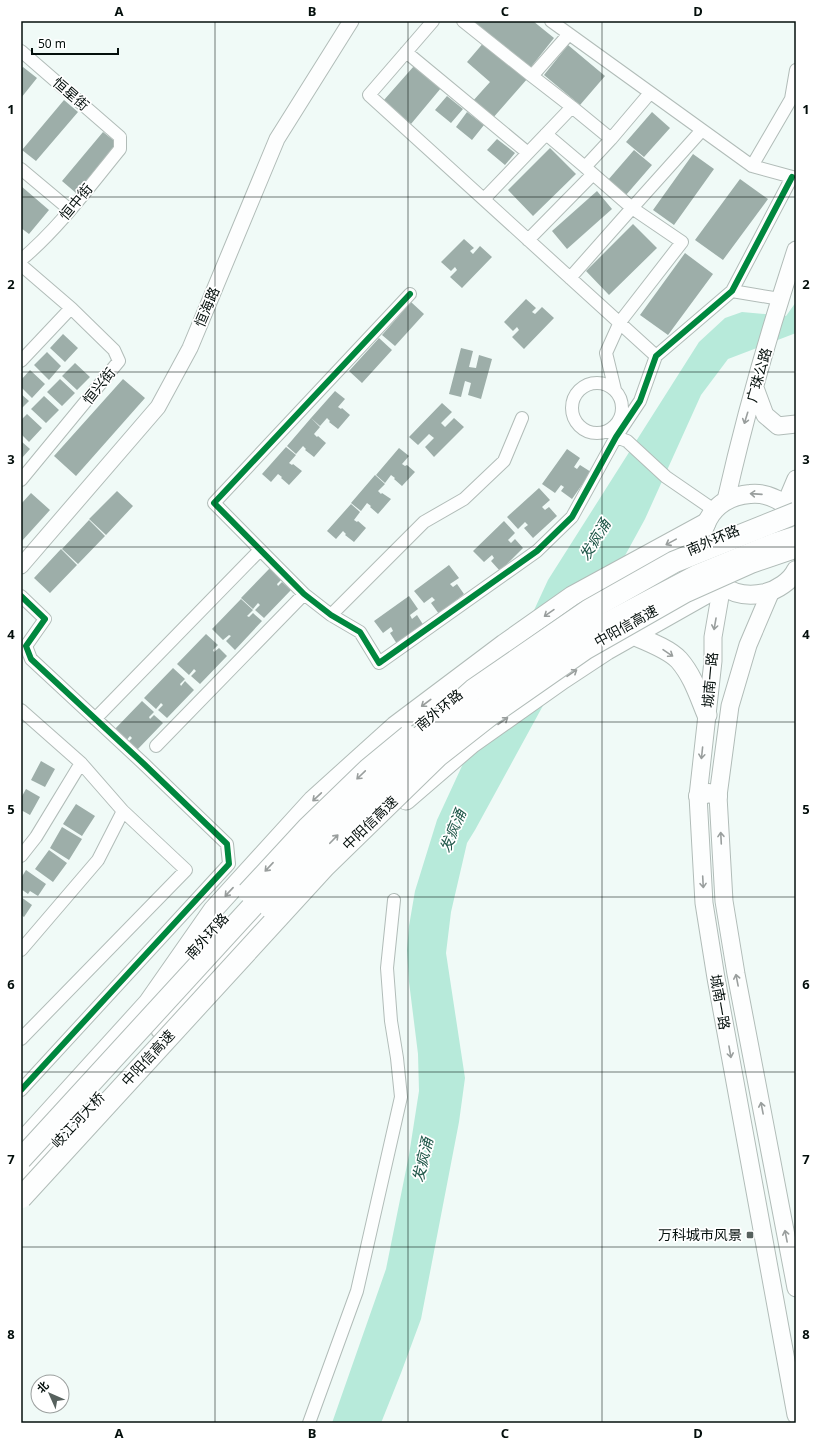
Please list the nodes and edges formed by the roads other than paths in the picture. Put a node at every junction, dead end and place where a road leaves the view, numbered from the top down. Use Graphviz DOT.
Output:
graph roads {
  1 [pos="351,21"];
  2 [pos="433,21"];
  3 [pos="463,21"];
  4 [pos="550,21"];
  5 [pos="569,34"];
  6 [pos="21,51"];
  7 [pos="406,52"];
  8 [pos="796,70"];
  9 [pos="532,76"];
  10 [pos="650,93"];
  11 [pos="572,107"];
  12 [pos="702,130"];
  13 [pos="546,134"];
  14 [pos="120,137"];
  15 [pos="612,139"];
  16 [pos="528,153"];
  17 [pos="752,166"];
  18 [pos="21,169"];
  19 [pos="589,171"];
  20 [pos="794,177"];
  21 [pos="484,199"];
  22 [pos="632,208"];
  23 [pos="70,210"];
  24 [pos="528,240"];
  25 [pos="796,250"];
  26 [pos="24,253"];
  27 [pos="21,265"];
  28 [pos="570,278"];
  29 [pos="732,291"];
  30 [pos="410,294"];
  31 [pos="780,299"];
  32 [pos="70,308"];
  33 [pos="620,322"];
  34 [pos="656,356"];
  35 [pos="21,361"];
  36 [pos="755,388"];
  37 [pos="615,390"];
  38 [pos="522,418"];
  39 [pos="796,424"];
  40 [pos="617,436"];
  41 [pos="796,479"];
  42 [pos="21,480"];
  43 [pos="794,509"];
  44 [pos="715,511"];
  45 [pos="796,536"];
  46 [pos="796,547"];
  47 [pos="260,550"];
  48 [pos="629,565"];
  49 [pos="21,566"];
  50 [pos="795,572"];
  51 [pos="722,585"];
  52 [pos="772,591"];
  53 [pos="304,594"];
  54 [pos="21,596"];
  55 [pos="331,615"];
  56 [pos="633,635"];
  57 [pos="21,710"];
  58 [pos="707,715"];
  59 [pos="95,720"];
  60 [pos="156,746"];
  61 [pos="81,763"];
  62 [pos="698,796"];
  63 [pos="718,796"];
  64 [pos="124,812"];
  65 [pos="21,856"];
  66 [pos="394,900"];
  67 [pos="21,950"];
  68 [pos="148,1003"];
  69 [pos="167,1024"];
  70 [pos="21,1039"];
  71 [pos="21,1090"];
  72 [pos="21,1143"];
  73 [pos="21,1159"];
  74 [pos="21,1182"];
  75 [pos="21,1198"];
  76 [pos="796,1288"];
  77 [pos="796,1415"];
  78 [pos="309,1423"];
  1 -- 49 [label="street, 恒海路"];
  2 -- 7 [label="street"];
  3 -- 9 [label="street"];
  4 -- 5 [label="street"];
  5 -- 9 [label="street"];
  5 -- 10 [label="street"];
  6 -- 14 [label="street, 恒星街"];
  7 -- 16 [label="street"];
  7 -- 21 [label="street"];
  8 -- 17 [label="street"];
  9 -- 11 [label="street"];
  10 -- 12 [label="street"];
  10 -- 15 [label="street"];
  11 -- 13 [label="street"];
  11 -- 15 [label="street"];
  12 -- 17 [label="street"];
  12 -- 22 [label="street"];
  13 -- 16 [label="street"];
  13 -- 19 [label="street"];
  14 -- 23 [label="street, 恒中街"];
  15 -- 19 [label="street"];
  16 -- 21 [label="street"];
  17 -- 20 [label="street"];
  18 -- 23 [label="street"];
  19 -- 22 [label="street"];
  19 -- 24 [label="street"];
  20 -- 29 [label="street"];
  21 -- 24 [label="street"];
  22 -- 28 [label="street"];
  22 -- 33 [label="street"];
  23 -- 26 [label="street, 恒中街"];
  24 -- 28 [label="street"];
  25 -- 31 [label="main road, 广珠公路"];
  27 -- 32 [label="street, 恒兴街"];
  28 -- 33 [label="street"];
  29 -- 31 [label="street"];
  29 -- 34 [label="street"];
  30 -- 47 [label="street"];
  31 -- 36 [label="main road, 广珠公路"];
  32 -- 35 [label="street"];
  32 -- 42 [label="street, 恒兴街"];
  33 -- 34 [label="street"];
  33 -- 37 [label="street"];
  34 -- 40 [label="street"];
  36 -- 39 [label="main road"];
  36 -- 44 [label="main road, 广珠公路, one-way"];
  37 -- 40 [label="street"];
  37 -- 40 [label="street"];
  38 -- 55 [label="street"];
  40 -- 44 [label="street"];
  40 -- 55 [label="street"];
  41 -- 43 [label="main road"];
  43 -- 44 [label="main road, one-way"];
  43 -- 68 [label="highway, 南外环路, one-way, bridge"];
  43 -- 73 [label="highway, 中阳信高速, bridge"];
  44 -- 48 [label="highway, one-way"];
  44 -- 51 [label="main road"];
  69 -- 45 [label="highway, 南外环路, one-way, bridge"];
  46 -- 75 [label="highway, 中阳信高速, bridge"];
  47 -- 53 [label="street"];
  47 -- 59 [label="street"];
  48 -- 56 [label="highway"];
  48 -- 68 [label="highway, one-way"];
  50 -- 52 [label="main road"];
  51 -- 52 [label="main road"];
  51 -- 56 [label="highway"];
  51 -- 58 [label="main road, 城南一路, one-way"];
  52 -- 63 [label="main road, 城南一路"];
  53 -- 55 [label="street"];
  53 -- 60 [label="street"];
  54 -- 59 [label="street"];
  56 -- 58 [label="highway, one-way"];
  69 -- 56 [label="highway, one-way"];
  57 -- 61 [label="street"];
  58 -- 62 [label="main road, 城南一路, one-way"];
  59 -- 71 [label="street"];
  61 -- 64 [label="street"];
  61 -- 65 [label="street"];
  62 -- 63 [label="main road"];
  62 -- 77 [label="main road, 城南一路, one-way"];
  76 -- 63 [label="main road, 城南一路, one-way"];
  64 -- 67 [label="street"];
  64 -- 70 [label="street"];
  66 -- 78 [label="street"];
  68 -- 72 [label="highway, 岐江河大桥"];
  69 -- 74 [label="highway, 岐江河大桥"];
}
